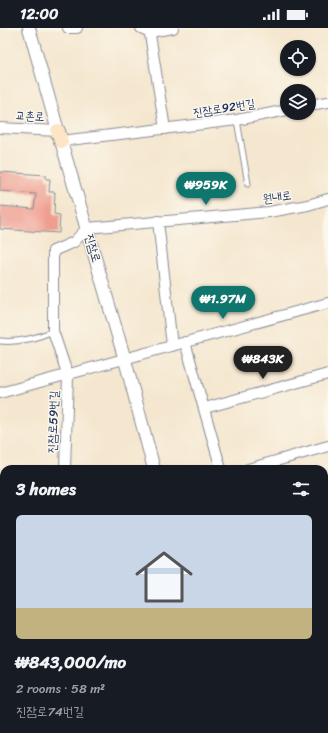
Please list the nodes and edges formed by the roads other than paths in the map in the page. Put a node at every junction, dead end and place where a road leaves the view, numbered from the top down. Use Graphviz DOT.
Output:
graph roads {
  1 [pos="30,28"];
  2 [pos="68,28"];
  3 [pos="77,28"];
  4 [pos="173,28"];
  5 [pos="147,29"];
  6 [pos="328,102"];
  7 [pos="316,105"];
  8 [pos="280,111"];
  9 [pos="237,120"];
  10 [pos="0,128"];
  11 [pos="165,129"];
  12 [pos="60,136"];
  13 [pos="248,184"];
  14 [pos="328,199"];
  15 [pos="158,221"];
  16 [pos="88,228"];
  17 [pos="328,303"];
  18 [pos="53,330"];
  19 [pos="0,341"];
  20 [pos="186,342"];
  21 [pos="172,346"];
  22 [pos="125,360"];
  23 [pos="328,374"];
  24 [pos="68,376"];
  25 [pos="0,393"];
  26 [pos="205,408"];
  27 [pos="328,446"];
  28 [pos="65,465"];
  29 [pos="153,465"];
  30 [pos="220,465"];
  31 [pos="262,465"];
  1 -- 12 [label="street, 진잠로"];
  2 -- 3 [label="street"];
  4 -- 5 [label="street"];
  5 -- 11 [label="street"];
  6 -- 7 [label="street"];
  8 -- 9 [label="street, 진잠로92번길"];
  9 -- 11 [label="street, 진잠로92번길"];
  9 -- 13 [label="lane, 원내로"];
  10 -- 12 [label="street, 교촌로"];
  11 -- 12 [label="street, 진잠로92번길"];
  12 -- 16 [label="street, 진잠로"];
  14 -- 15 [label="street, 원내로"];
  15 -- 16 [label="street, 원내로"];
  15 -- 21 [label="street"];
  16 -- 18 [label="street, 진잠로59번길"];
  16 -- 22 [label="street, 진잠로"];
  17 -- 20 [label="street"];
  18 -- 19 [label="lane"];
  18 -- 24 [label="street, 진잠로59번길"];
  20 -- 21 [label="street"];
  20 -- 26 [label="street"];
  21 -- 22 [label="street"];
  22 -- 24 [label="street"];
  22 -- 29 [label="street, 진잠로"];
  23 -- 26 [label="street"];
  24 -- 25 [label="street, 진잠로59번길"];
  24 -- 28 [label="street, 진잠로59번길"];
  26 -- 30 [label="street"];
  27 -- 31 [label="street"];
}
